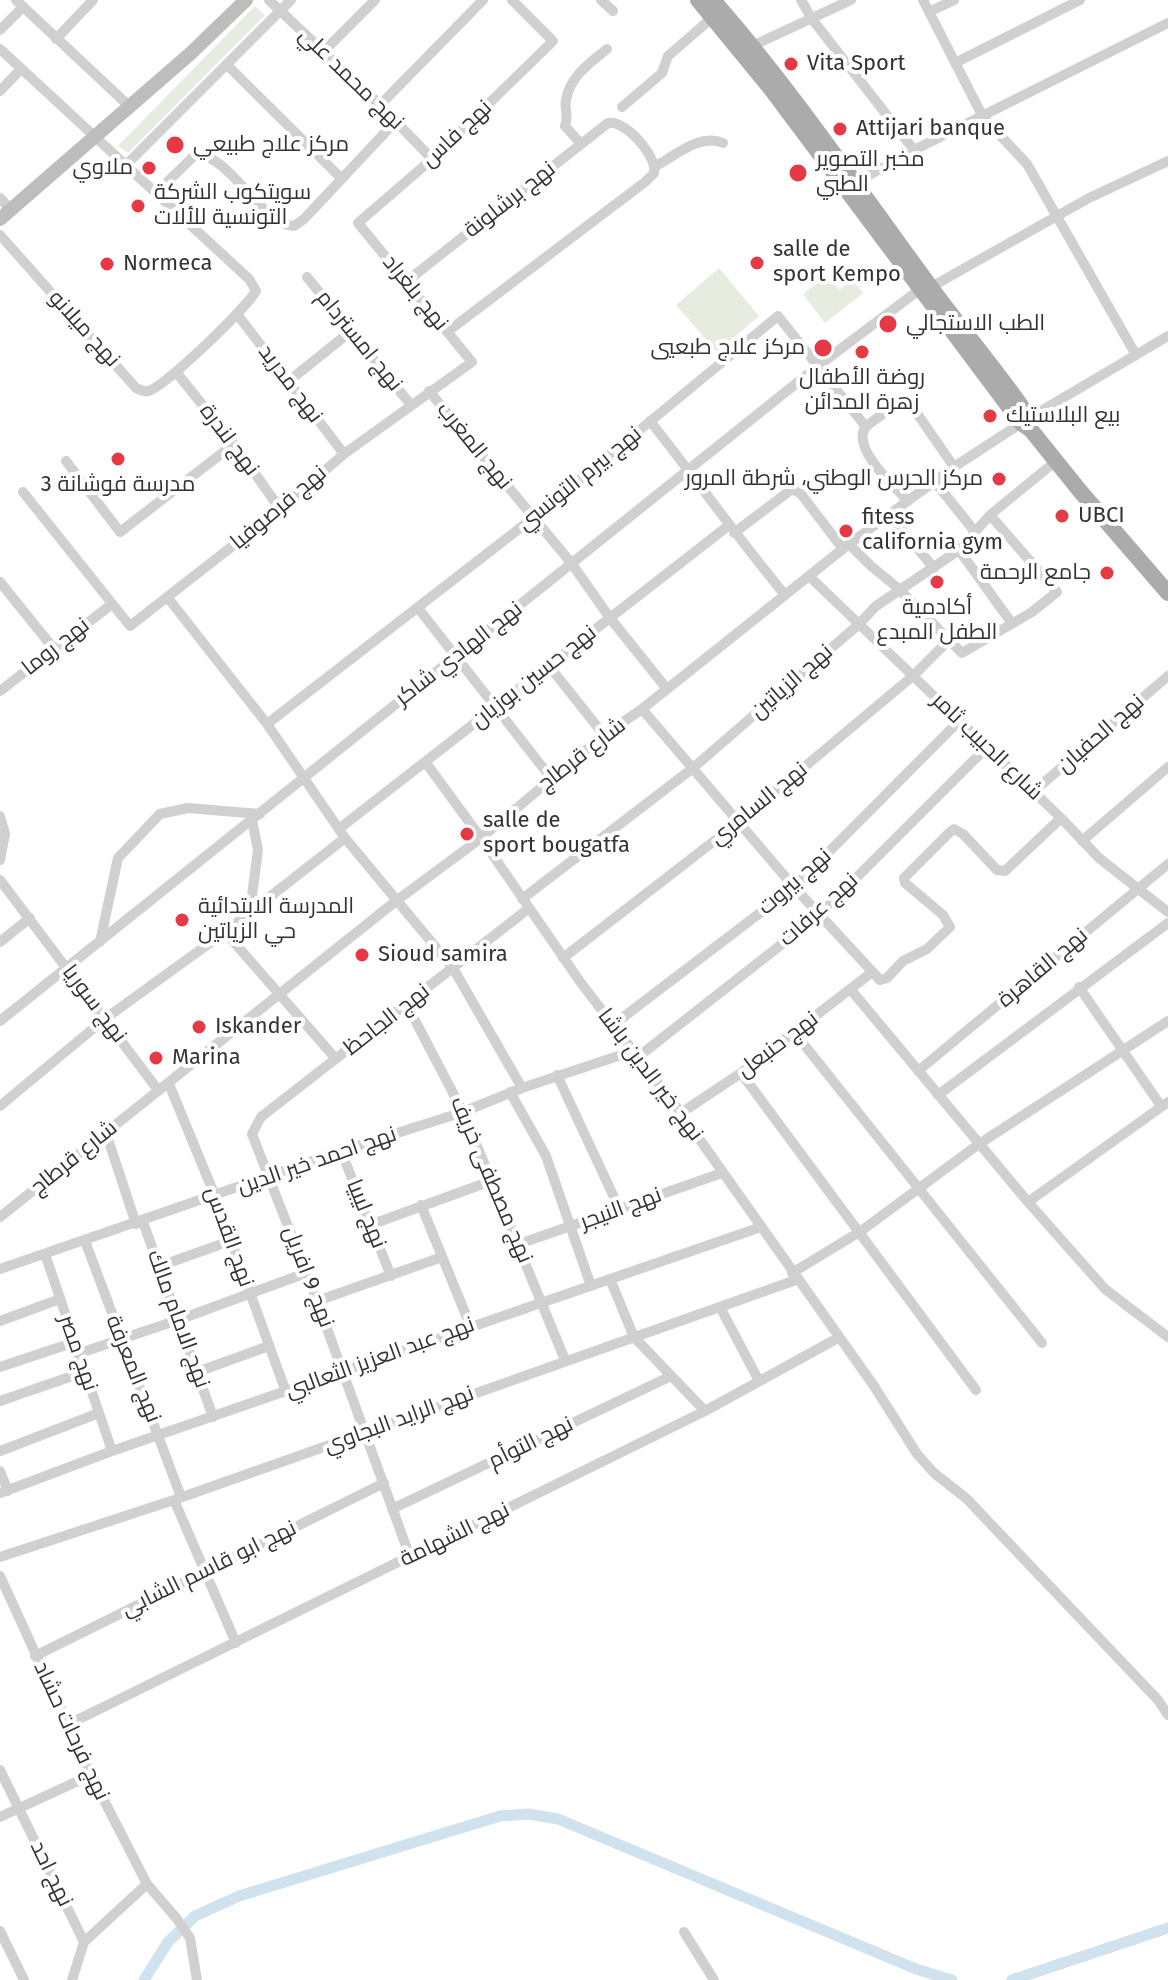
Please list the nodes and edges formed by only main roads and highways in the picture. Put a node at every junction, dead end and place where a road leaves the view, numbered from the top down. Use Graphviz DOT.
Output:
graph roads {
  1 [pos="246,0"];
  2 [pos="698,0"];
  3 [pos="713,0"];
  4 [pos="5,214"];
  5 [pos="925,289"];
  6 [pos="1168,593"];
  1 -- 4 [label="main road"];
  2 -- 5 [label="main road"];
  3 -- 5 [label="main road"];
  5 -- 6 [label="main road"];
}
